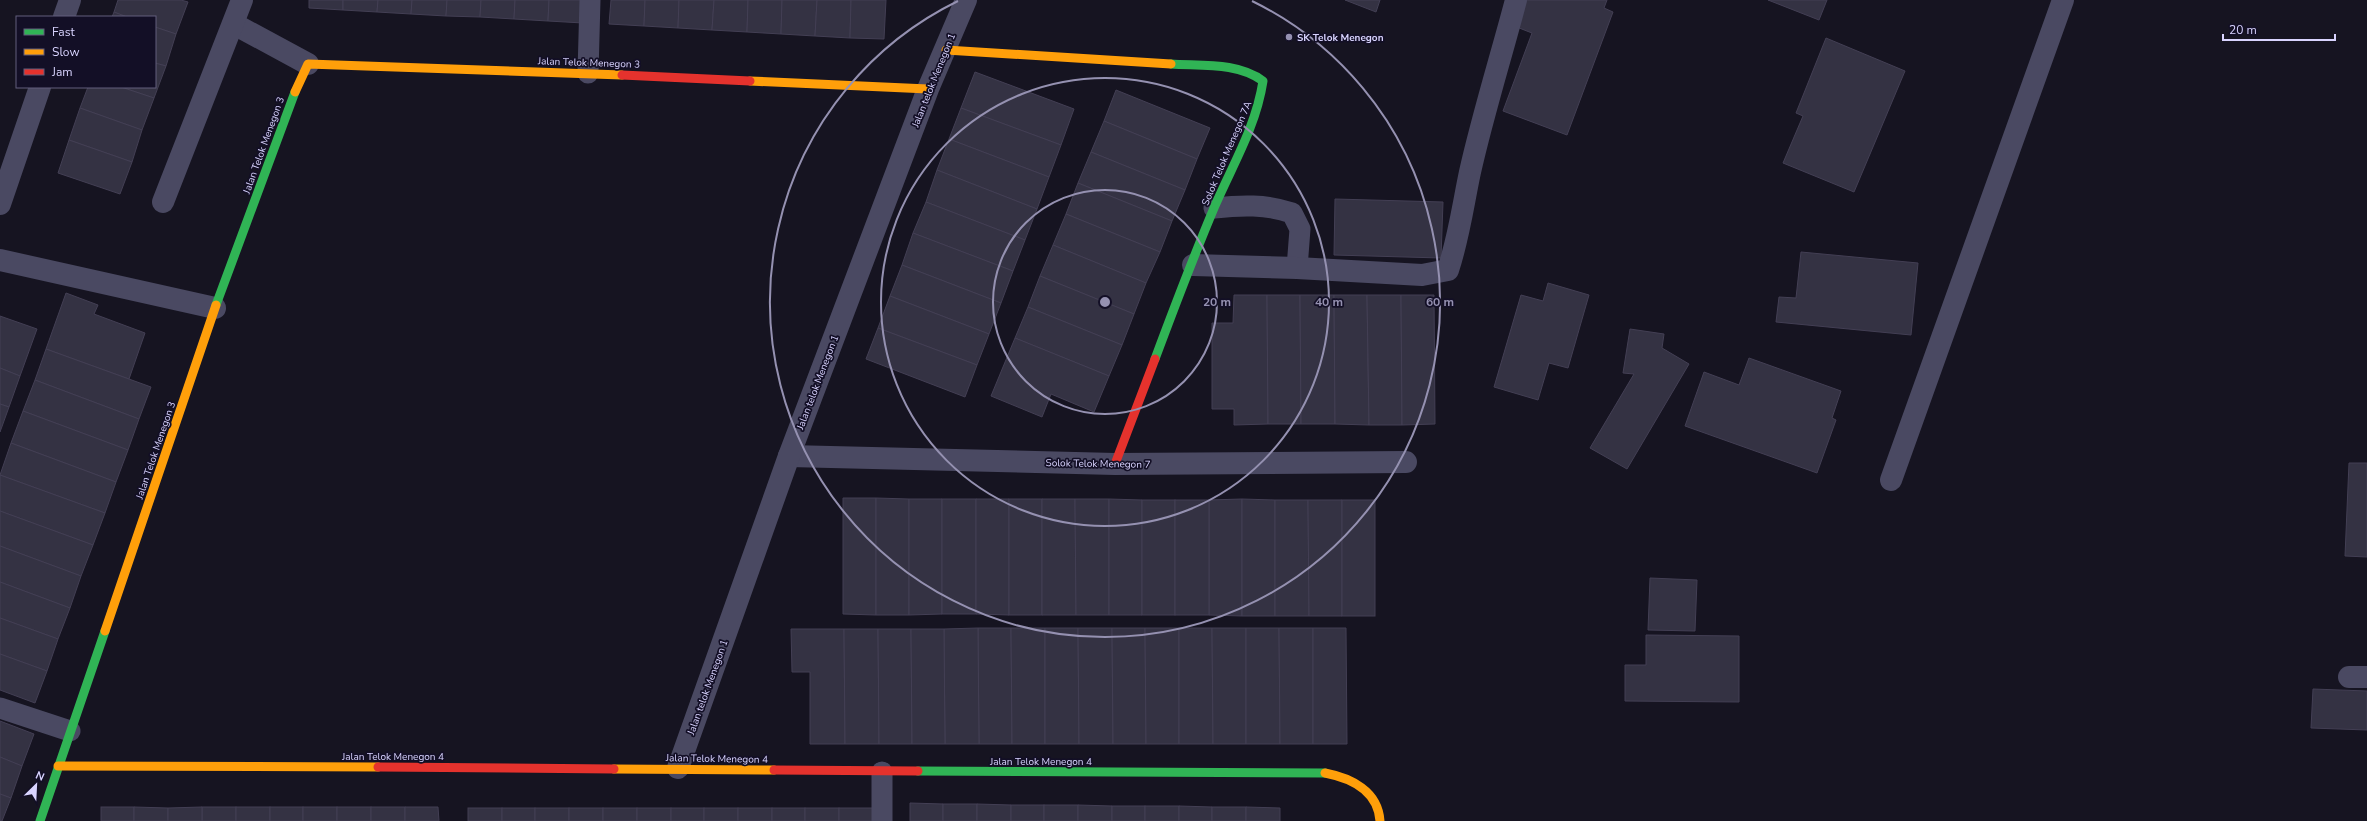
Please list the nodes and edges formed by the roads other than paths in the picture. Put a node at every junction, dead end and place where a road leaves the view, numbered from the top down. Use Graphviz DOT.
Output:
graph roads {
  1 [pos="70,0"];
  2 [pos="242,0"];
  3 [pos="590,0"];
  4 [pos="966,0"];
  5 [pos="1516,0"];
  6 [pos="2063,0"];
  7 [pos="64,16"];
  8 [pos="234,24"];
  9 [pos="946,50"];
  10 [pos="308,64"];
  11 [pos="588,73"];
  12 [pos="40,88"];
  13 [pos="928,89"];
  14 [pos="163,202"];
  15 [pos="0,204"];
  16 [pos="1214,208"];
  17 [pos="0,260"];
  18 [pos="1193,265"];
  19 [pos="1297,268"];
  20 [pos="215,308"];
  21 [pos="789,456"];
  22 [pos="1406,462"];
  23 [pos="1115,464"];
  24 [pos="1891,480"];
  25 [pos="0,708"];
  26 [pos="70,731"];
  27 [pos="58,766"];
  28 [pos="678,768"];
  29 [pos="882,772"];
  30 [pos="40,821"];
  31 [pos="882,821"];
  32 [pos="1380,821"];
  1 -- 7 [label="street"];
  2 -- 8 [label="street"];
  3 -- 11 [label="lane"];
  4 -- 9 [label="street, Jalan telok Menegon 1"];
  5 -- 19 [label="street"];
  6 -- 24 [label="street"];
  8 -- 10 [label="street"];
  8 -- 14 [label="street"];
  9 -- 13 [label="street, Jalan telok Menegon 1"];
  9 -- 16 [label="street, Solok Telok Menegon 7A"];
  10 -- 11 [label="street, Jalan Telok Menegon 3"];
  10 -- 20 [label="street, Jalan Telok Menegon 3"];
  11 -- 13 [label="street, Jalan Telok Menegon 3"];
  12 -- 15 [label="street"];
  13 -- 21 [label="street, Jalan telok Menegon 1"];
  16 -- 18 [label="street, Solok Telok Menegon 7A"];
  16 -- 19 [label="lane"];
  17 -- 20 [label="street"];
  18 -- 19 [label="street"];
  18 -- 23 [label="street, Solok Telok Menegon 7A"];
  20 -- 26 [label="street, Jalan Telok Menegon 3"];
  21 -- 23 [label="street, Solok Telok Menegon 7"];
  21 -- 28 [label="street, Jalan telok Menegon 1"];
  22 -- 23 [label="street, Solok Telok Menegon 7"];
  25 -- 26 [label="lane"];
  26 -- 27 [label="street, Jalan Telok Menegon 3"];
  27 -- 28 [label="street, Jalan Telok Menegon 4"];
  27 -- 30 [label="street, Jalan Telok Menegon 3"];
  28 -- 29 [label="street, Jalan Telok Menegon 4"];
  29 -- 31 [label="lane"];
  29 -- 32 [label="street, Jalan Telok Menegon 4"];
}
